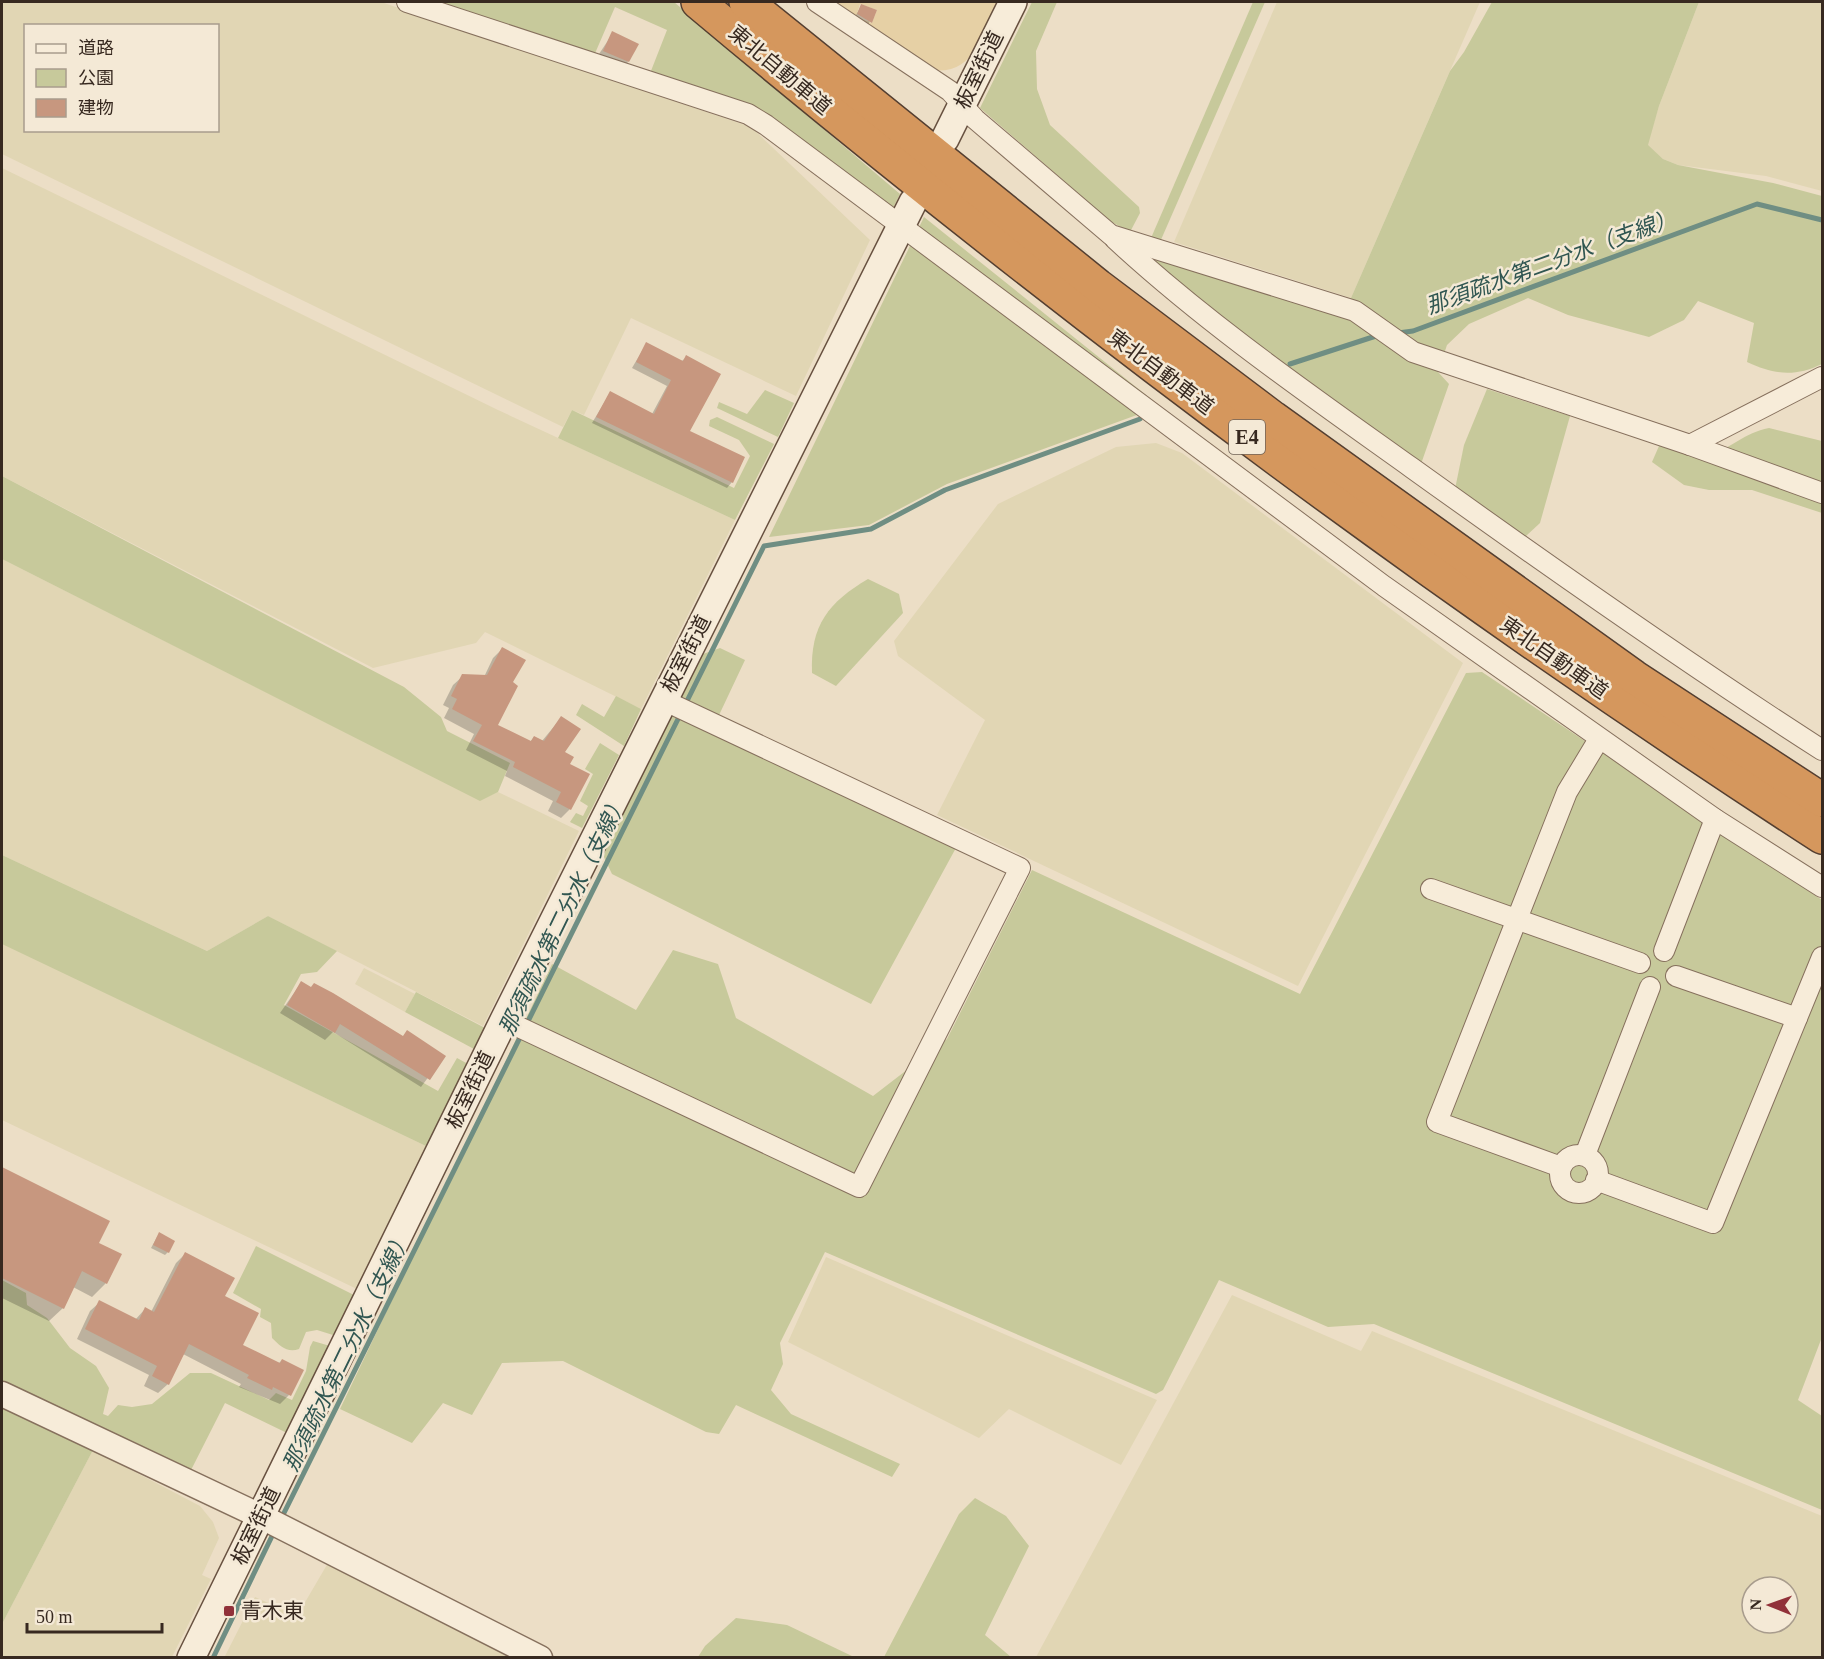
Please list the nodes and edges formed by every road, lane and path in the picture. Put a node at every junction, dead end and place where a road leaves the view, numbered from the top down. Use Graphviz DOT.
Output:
graph roads {
  1 [pos="407,2"];
  2 [pos="698,2"];
  3 [pos="746,2"];
  4 [pos="817,2"];
  5 [pos="1013,2"];
  6 [pos="962,104"];
  7 [pos="945,139"];
  8 [pos="913,202"];
  9 [pos="901,228"];
  10 [pos="1111,235"];
  11 [pos="1822,377"];
  12 [pos="1690,445"];
  13 [pos="1822,493"];
  14 [pos="663,700"];
  15 [pos="1599,739"];
  16 [pos="1822,750"];
  17 [pos="1822,800"];
  18 [pos="1715,819"];
  19 [pos="1822,837"];
  20 [pos="1822,887"];
  21 [pos="1431,889"];
  22 [pos="1517,920"];
  23 [pos="1664,951"];
  24 [pos="1822,957"];
  25 [pos="1640,963"];
  26 [pos="1676,976"];
  27 [pos="1650,987"];
  28 [pos="1797,1018"];
  29 [pos="504,1020"];
  30 [pos="1585,1155"];
  31 [pos="1561,1167"];
  32 [pos="1596,1180"];
  33 [pos="2,1394"];
  34 [pos="260,1516"];
  35 [pos="191,1658"];
  36 [pos="540,1658"];
  1 -- 9 [label="street"];
  2 -- 19 [label="highway, 東北自動車道 / E4"];
  3 -- 17 [label="highway, 東北自動車道 / E4"];
  4 -- 6 [label="street"];
  5 -- 6 [label="main road, 板室街道"];
  6 -- 7 [label="main road, 板室街道"];
  6 -- 10 [label="street"];
  8 -- 9 [label="main road, 板室街道"];
  9 -- 14 [label="main road, 板室街道"];
  9 -- 15 [label="street"];
  10 -- 12 [label="street"];
  10 -- 16 [label="street"];
  11 -- 12 [label="street"];
  12 -- 13 [label="street"];
  14 -- 29 [label="main road, 板室街道"];
  14 -- 29 [label="street"];
  15 -- 18 [label="street"];
  15 -- 22 [label="street"];
  18 -- 20 [label="street"];
  18 -- 23 [label="street"];
  21 -- 22 [label="street"];
  22 -- 25 [label="street"];
  22 -- 31 [label="street"];
  23 -- 25 [label="street"];
  23 -- 26 [label="street"];
  24 -- 28 [label="street"];
  25 -- 27 [label="street"];
  26 -- 27 [label="street"];
  26 -- 28 [label="street"];
  27 -- 30 [label="street"];
  28 -- 32 [label="street"];
  29 -- 34 [label="main road, 板室街道"];
  30 -- 31 [label="street"];
  30 -- 32 [label="street"];
  31 -- 32 [label="street"];
  33 -- 34 [label="street"];
  34 -- 35 [label="main road, 板室街道"];
  34 -- 36 [label="street"];
}
